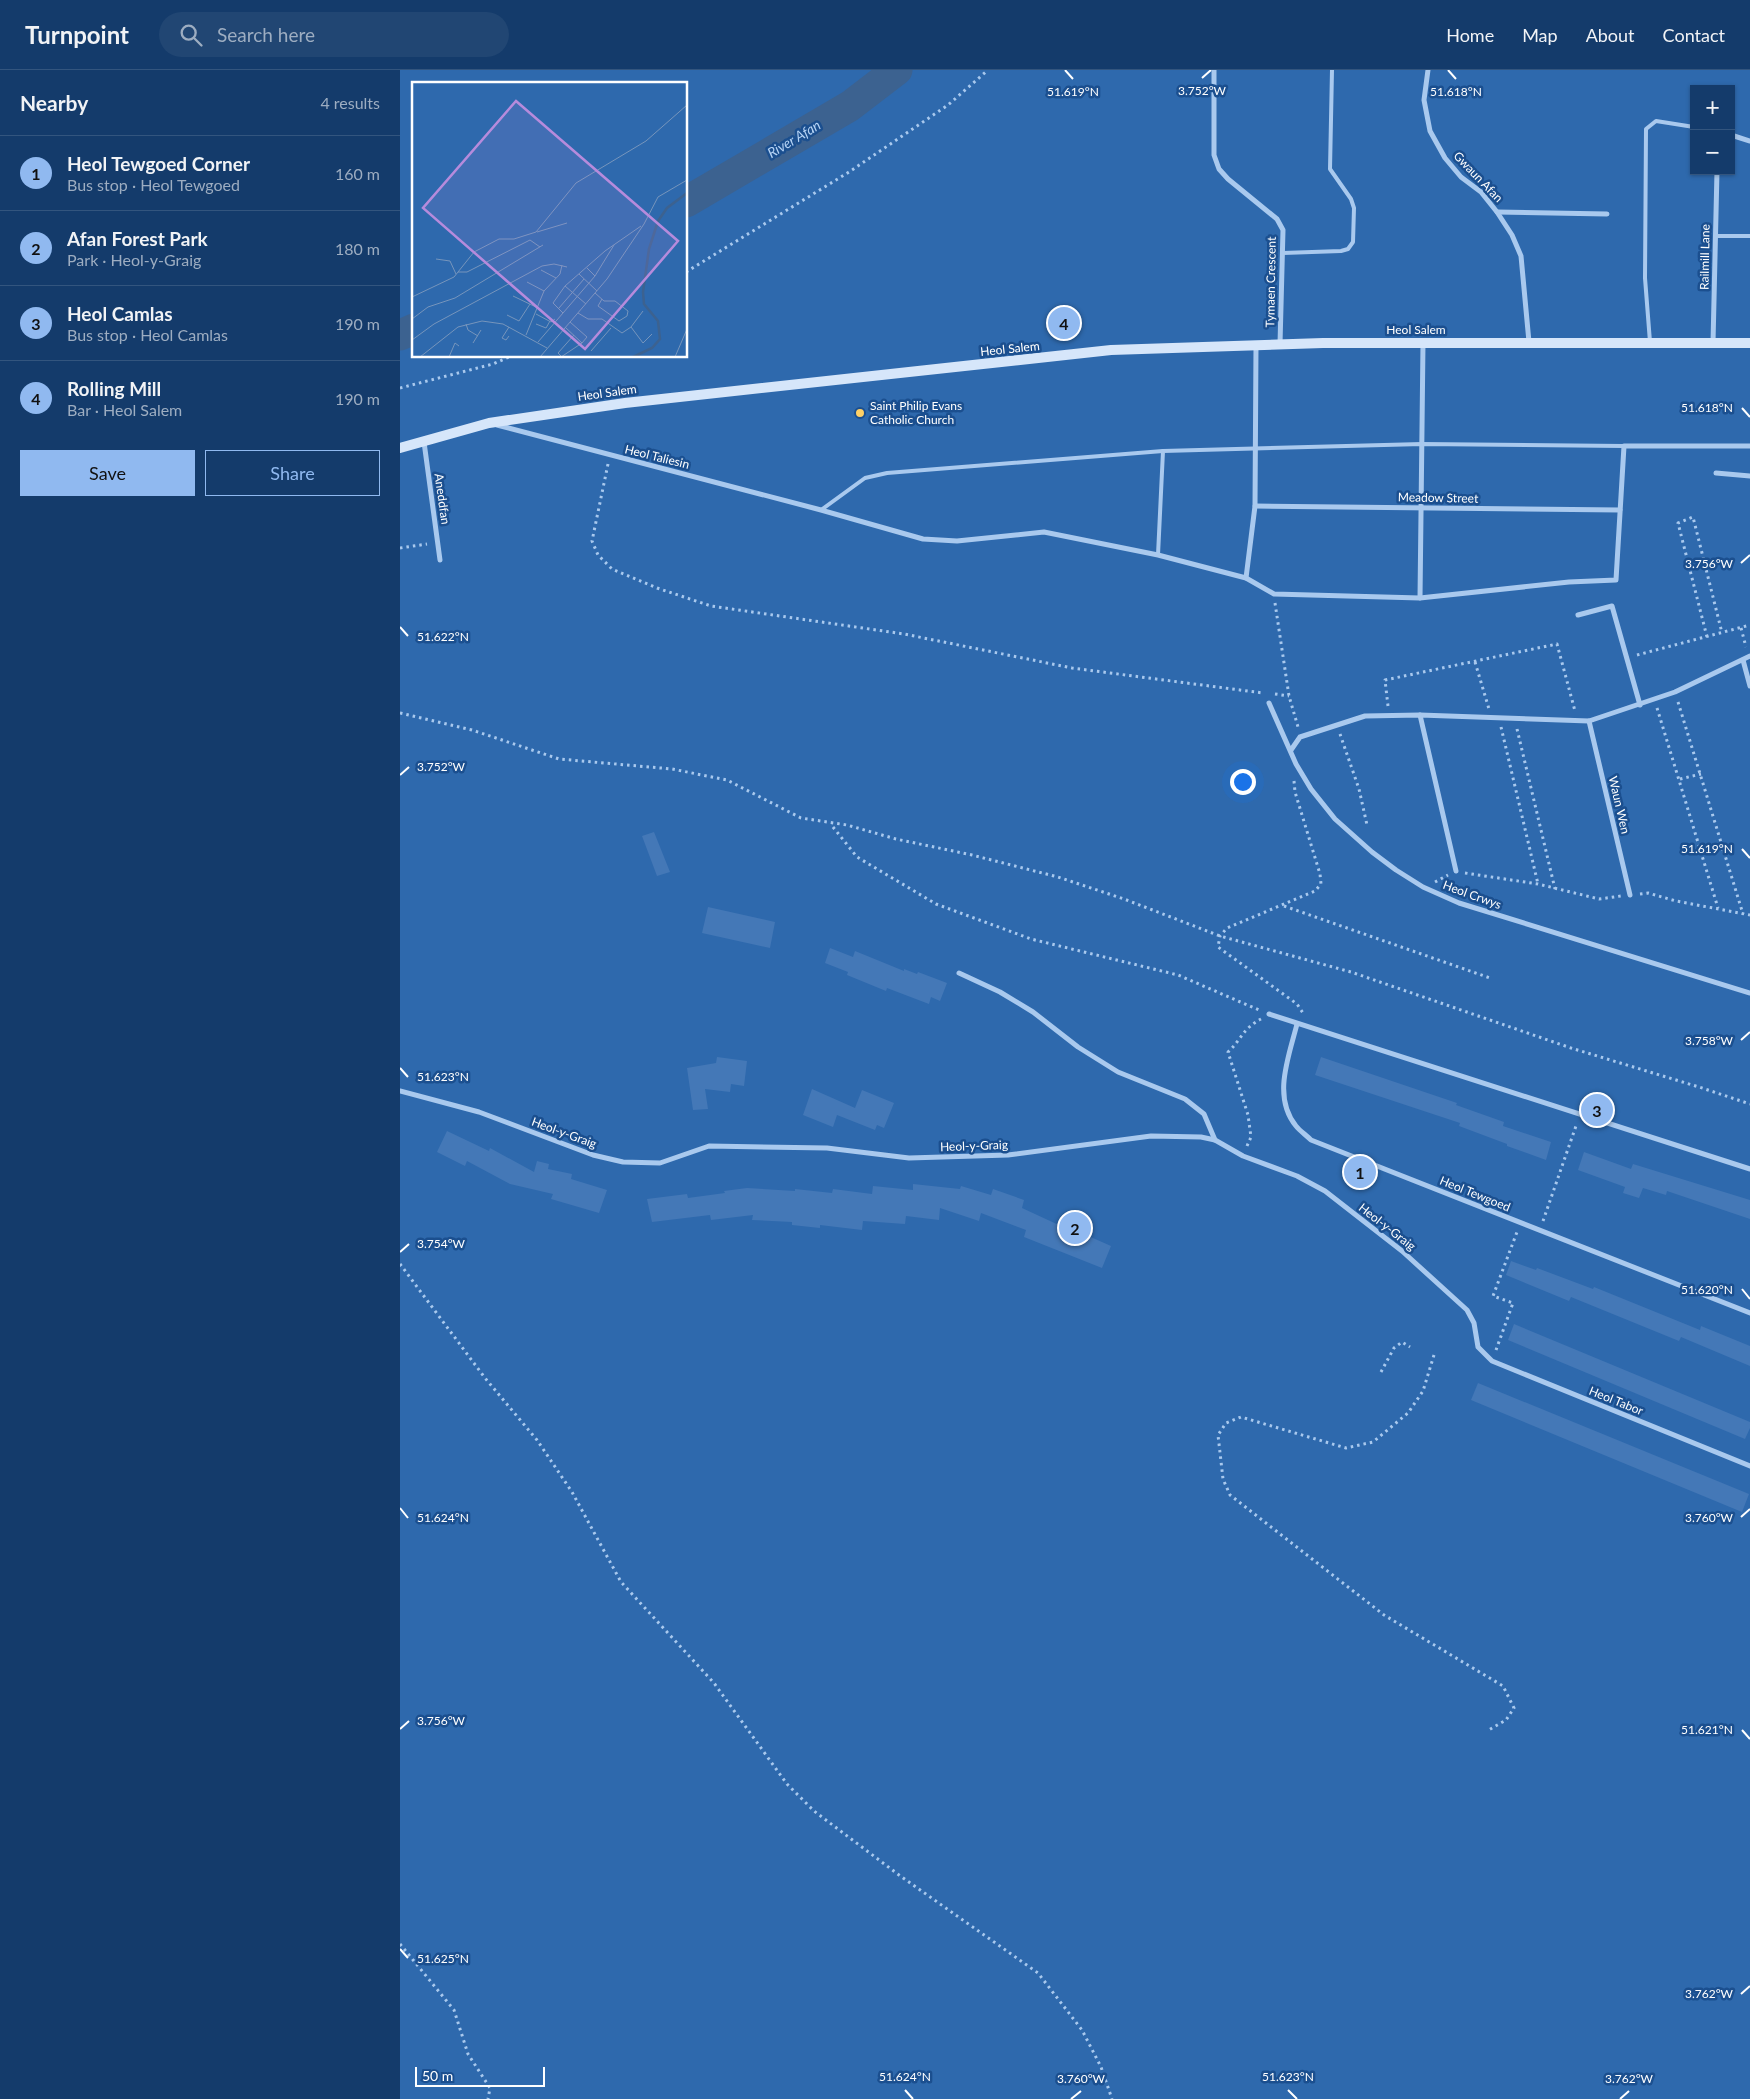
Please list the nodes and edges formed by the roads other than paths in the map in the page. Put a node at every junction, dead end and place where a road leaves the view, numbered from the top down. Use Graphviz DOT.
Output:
graph roads {
  1 [pos="1214,70"];
  2 [pos="1332,70"];
  3 [pos="1428,70"];
  4 [pos="1690,126"];
  5 [pos="1735,136"];
  6 [pos="1750,141"];
  7 [pos="1717,175"];
  8 [pos="1497,212"];
  9 [pos="1607,214"];
  10 [pos="1715,236"];
  11 [pos="1750,236"];
  12 [pos="1283,252"];
  13 [pos="1423,342"];
  14 [pos="1529,342"];
  15 [pos="1650,342"];
  16 [pos="1280,344"];
  17 [pos="1713,344"];
  18 [pos="1750,344"];
  19 [pos="1256,346"];
  20 [pos="489,423"];
  21 [pos="424,442"];
  22 [pos="1422,444"];
  23 [pos="1624,446"];
  24 [pos="1750,446"];
  25 [pos="400,448"];
  26 [pos="1256,448"];
  27 [pos="1163,451"];
  28 [pos="1716,474"];
  29 [pos="1750,476"];
  30 [pos="1255,506"];
  31 [pos="1422,508"];
  32 [pos="821,510"];
  33 [pos="1620,510"];
  34 [pos="1158,555"];
  35 [pos="440,560"];
  36 [pos="1246,578"];
  37 [pos="1420,598"];
  38 [pos="1578,615"];
  39 [pos="1747,658"];
  40 [pos="1750,686"];
  41 [pos="1269,704"];
  42 [pos="1640,705"];
  43 [pos="1420,714"];
  44 [pos="1589,721"];
  45 [pos="1291,750"];
  46 [pos="1456,871"];
  47 [pos="1630,895"];
  48 [pos="960,973"];
  49 [pos="1750,993"];
  50 [pos="1269,1014"];
  51 [pos="1297,1024"];
  52 [pos="400,1091"];
  53 [pos="1215,1140"];
  54 [pos="1750,1170"];
  55 [pos="1750,1313"];
  56 [pos="1478,1347"];
  57 [pos="1750,1466"];
  1 -- 12 [label="street, Tymaen Crescent"];
  2 -- 12 [label="lane"];
  3 -- 8 [label="street, Gwaun Afan"];
  4 -- 15 [label="lane"];
  5 -- 6 [label="street"];
  7 -- 10 [label="street, Railmill Lane"];
  8 -- 9 [label="street, Gwaun Afan"];
  8 -- 14 [label="street, Gwaun Afan"];
  10 -- 11 [label="lane"];
  10 -- 17 [label="street, Railmill Lane"];
  12 -- 16 [label="street, Tymaen Crescent"];
  13 -- 14 [label="main road, Heol Salem"];
  13 -- 16 [label="main road, Heol Salem"];
  13 -- 22 [label="street"];
  14 -- 15 [label="main road, Heol Salem"];
  15 -- 17 [label="main road, Heol Salem"];
  16 -- 19 [label="main road, Heol Salem"];
  17 -- 18 [label="main road, Heol Salem"];
  19 -- 20 [label="main road, Heol Salem"];
  19 -- 26 [label="street"];
  20 -- 21 [label="main road, Heol Salem"];
  20 -- 32 [label="street, Heol Taliesin"];
  21 -- 25 [label="main road, Heol Salem"];
  21 -- 35 [label="street, Aneddfan"];
  22 -- 23 [label="lane"];
  22 -- 26 [label="lane"];
  22 -- 31 [label="street"];
  23 -- 24 [label="street"];
  23 -- 33 [label="street"];
  26 -- 27 [label="lane"];
  26 -- 30 [label="street"];
  27 -- 32 [label="lane"];
  27 -- 34 [label="lane"];
  28 -- 29 [label="street"];
  30 -- 31 [label="street, Meadow Street"];
  30 -- 36 [label="street"];
  31 -- 33 [label="street, Meadow Street"];
  31 -- 37 [label="street"];
  32 -- 34 [label="street, Heol Taliesin"];
  33 -- 37 [label="street"];
  34 -- 36 [label="street, Heol Taliesin"];
  36 -- 37 [label="street, Heol Taliesin"];
  38 -- 42 [label="street"];
  39 -- 40 [label="street"];
  39 -- 42 [label="street"];
  41 -- 45 [label="street, Heol Crwys"];
  42 -- 44 [label="street"];
  43 -- 44 [label="street"];
  43 -- 45 [label="street"];
  43 -- 46 [label="street"];
  44 -- 47 [label="street, Waun Wen"];
  45 -- 49 [label="street, Heol Crwys"];
  48 -- 53 [label="street"];
  50 -- 51 [label="street"];
  51 -- 54 [label="street"];
  51 -- 55 [label="street, Heol Tewgoed"];
  52 -- 53 [label="street, Heol-y-Graig"];
  53 -- 56 [label="street, Heol-y-Graig"];
  56 -- 57 [label="street, Heol Tabor"];
}
